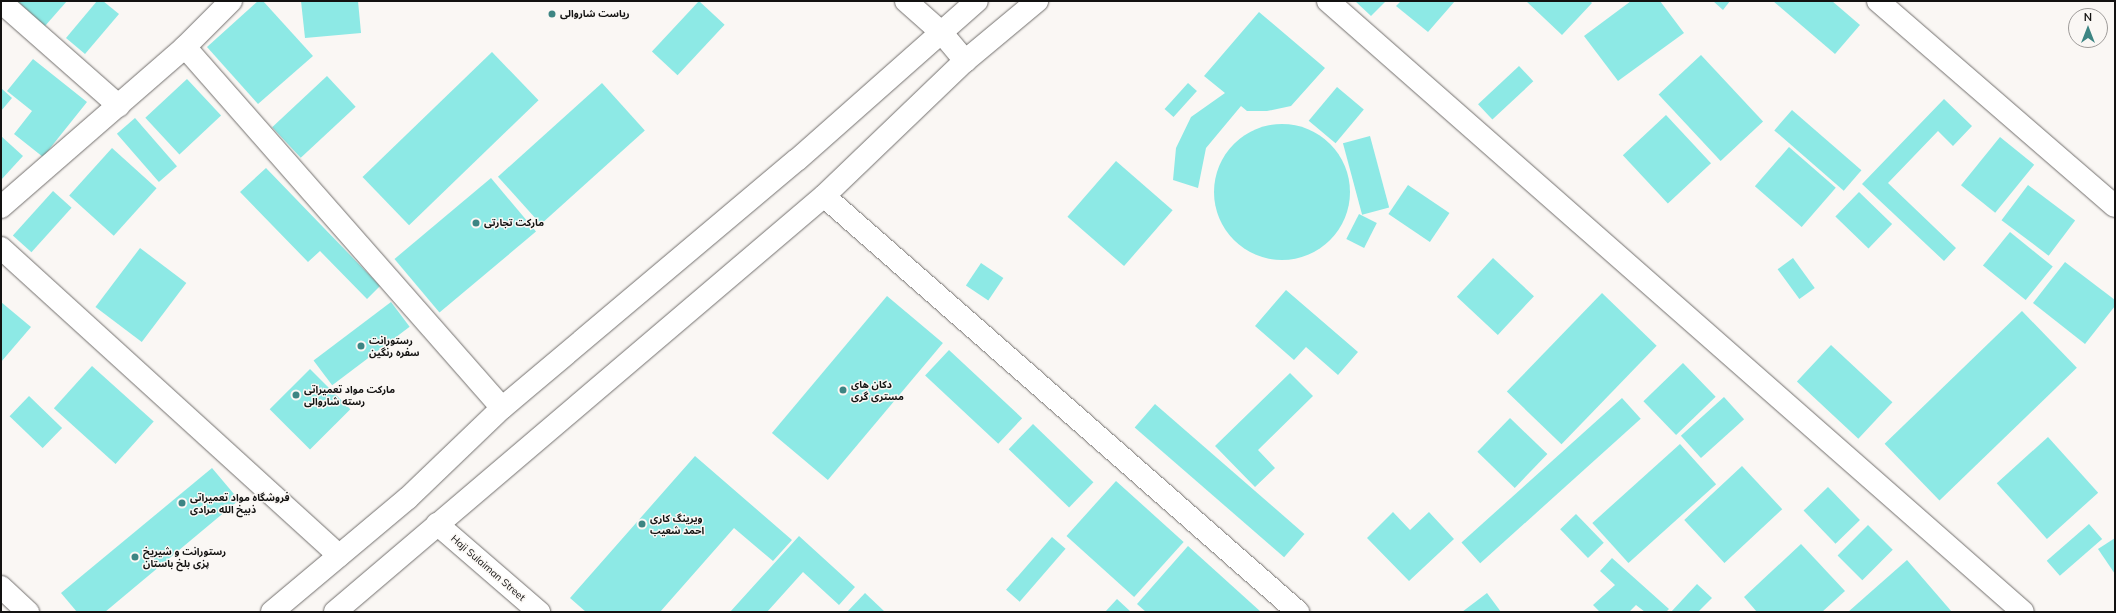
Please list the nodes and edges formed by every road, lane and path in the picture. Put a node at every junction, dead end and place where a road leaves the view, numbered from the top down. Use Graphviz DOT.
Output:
graph roads {
  1 [pos="231,1"];
  2 [pos="906,1"];
  3 [pos="977,1"];
  4 [pos="1037,1"];
  5 [pos="1328,1"];
  6 [pos="1878,1"];
  7 [pos="1,2"];
  8 [pos="940,32"];
  9 [pos="185,47"];
  10 [pos="965,61"];
  11 [pos="119,106"];
  12 [pos="824,196"];
  13 [pos="2115,206"];
  14 [pos="1,207"];
  15 [pos="1,248"];
  16 [pos="502,408"];
  17 [pos="437,524"];
  18 [pos="339,556"];
  19 [pos="1,588"];
  20 [pos="28,612"];
  21 [pos="272,612"];
  22 [pos="335,612"];
  23 [pos="539,612"];
  24 [pos="1298,612"];
  25 [pos="2023,612"];
  1 -- 9 [label="street"];
  2 -- 8 [label="street"];
  3 -- 8 [label="street"];
  4 -- 10 [label="street"];
  5 -- 25 [label="street"];
  6 -- 13 [label="street"];
  7 -- 11 [label="street"];
  8 -- 10 [label="street"];
  8 -- 16 [label="street"];
  9 -- 11 [label="street"];
  9 -- 16 [label="street"];
  10 -- 12 [label="street"];
  11 -- 14 [label="street"];
  12 -- 17 [label="street"];
  12 -- 24 [label="street"];
  15 -- 18 [label="street"];
  16 -- 18 [label="street"];
  17 -- 22 [label="street"];
  17 -- 23 [label="street, Haji Sulaiman Street"];
  18 -- 21 [label="street"];
  19 -- 20 [label="street"];
}
